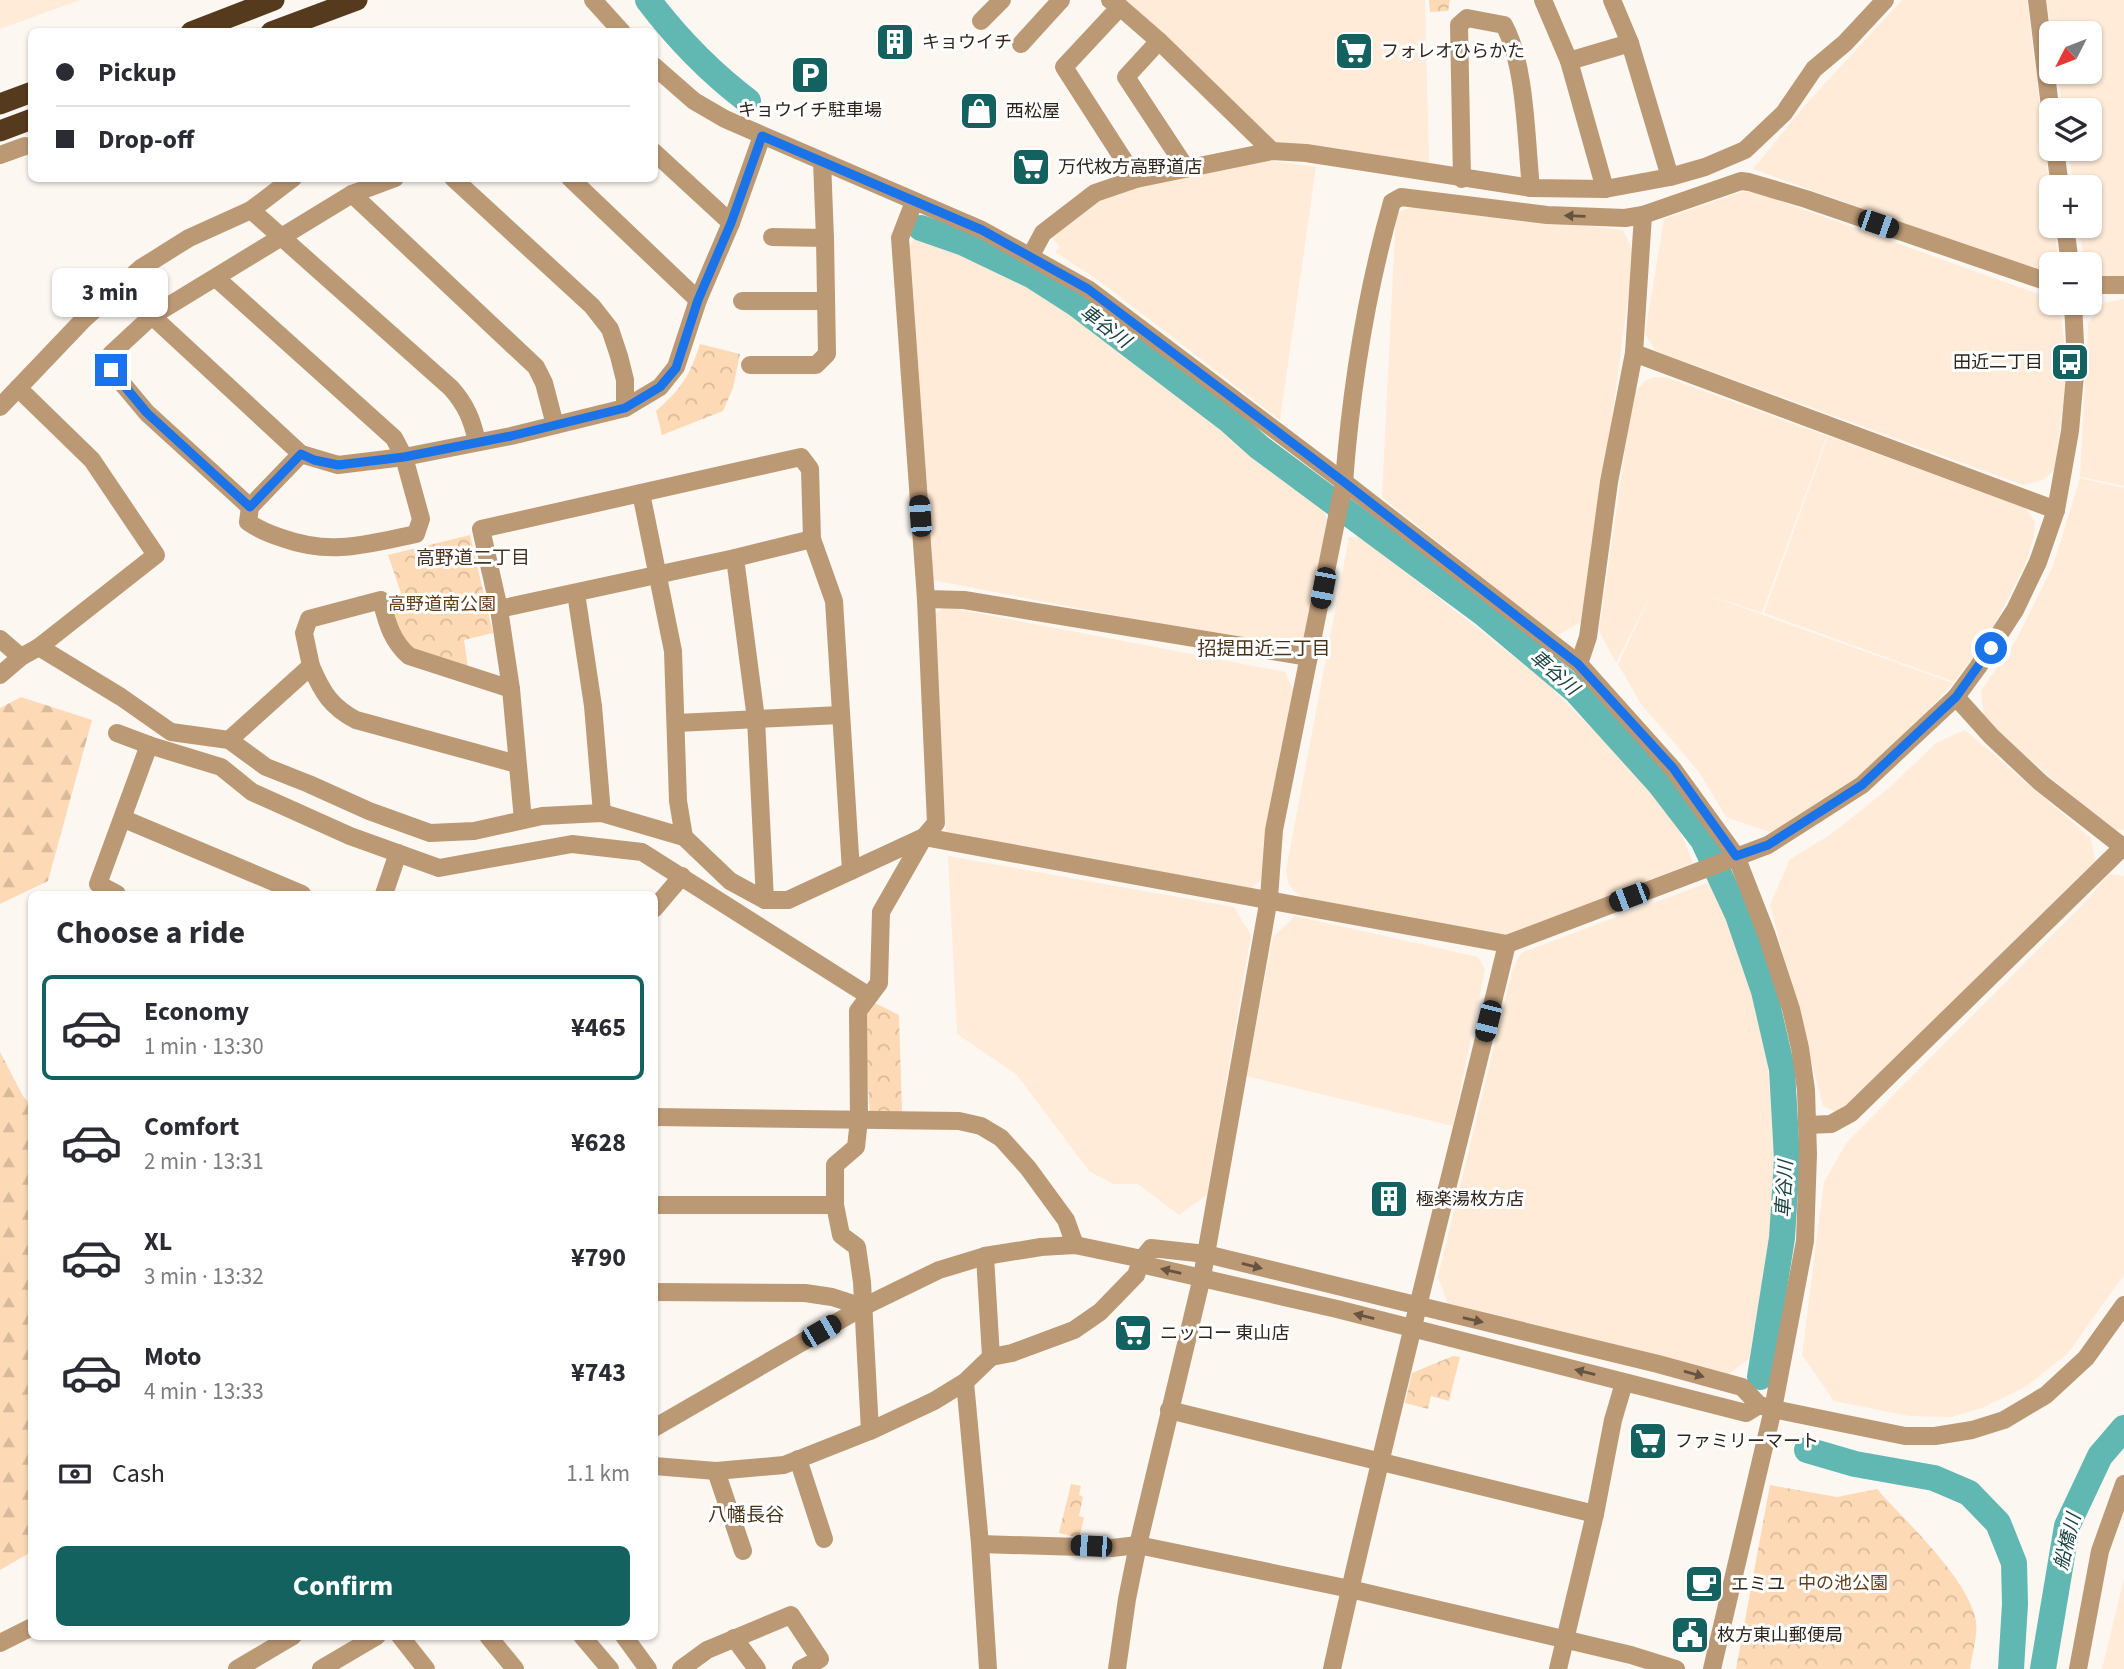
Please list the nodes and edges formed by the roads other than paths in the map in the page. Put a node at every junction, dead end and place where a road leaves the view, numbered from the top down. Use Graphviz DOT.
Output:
graph roads {
  1 [pos="274,0"];
  2 [pos="357,0"];
  3 [pos="593,0"];
  4 [pos="1002,0"];
  5 [pos="1061,0"];
  6 [pos="1543,0"];
  7 [pos="1612,0"];
  8 [pos="1885,0"];
  9 [pos="2037,0"];
  10 [pos="1115,4"];
  11 [pos="981,21"];
  12 [pos="201,28"];
  13 [pos="282,28"];
  14 [pos="618,28"];
  15 [pos="1159,41"];
  16 [pos="1630,43"];
  17 [pos="1021,44"];
  18 [pos="1569,61"];
  19 [pos="658,70"];
  20 [pos="28,94"];
  21 [pos="2049,98"];
  22 [pos="0,104"];
  23 [pos="28,120"];
  24 [pos="0,131"];
  25 [pos="762,136"];
  26 [pos="25,146"];
  27 [pos="1272,151"];
  28 [pos="0,155"];
  29 [pos="658,156"];
  30 [pos="822,161"];
  31 [pos="1186,168"];
  32 [pos="1670,177"];
  33 [pos="1136,179"];
  34 [pos="1462,179"];
  35 [pos="288,182"];
  36 [pos="384,182"];
  37 [pos="457,182"];
  38 [pos="574,182"];
  39 [pos="1531,188"];
  40 [pos="1605,189"];
  41 [pos="352,194"];
  42 [pos="914,202"];
  43 [pos="251,210"];
  44 [pos="1643,215"];
  45 [pos="731,223"];
  46 [pos="281,237"];
  47 [pos="772,237"];
  48 [pos="825,238"];
  49 [pos="1030,257"];
  50 [pos="216,278"];
  51 [pos="2039,279"];
  52 [pos="2102,285"];
  53 [pos="2124,285"];
  54 [pos="698,300"];
  55 [pos="742,301"];
  56 [pos="826,301"];
  57 [pos="2074,315"];
  58 [pos="152,316"];
  59 [pos="1634,353"];
  60 [pos="750,365"];
  61 [pos="18,388"];
  62 [pos="0,407"];
  63 [pos="625,408"];
  64 [pos="555,425"];
  65 [pos="477,442"];
  66 [pos="301,454"];
  67 [pos="404,457"];
  68 [pos="1343,490"];
  69 [pos="641,493"];
  70 [pos="250,507"];
  71 [pos="2056,510"];
  72 [pos="812,539"];
  73 [pos="735,558"];
  74 [pos="659,574"];
  75 [pos="576,593"];
  76 [pos="926,599"];
  77 [pos="499,609"];
  78 [pos="0,639"];
  79 [pos="39,647"];
  80 [pos="20,657"];
  81 [pos="1309,657"];
  82 [pos="1578,664"];
  83 [pos="311,666"];
  84 [pos="0,676"];
  85 [pos="511,689"];
  86 [pos="1956,697"];
  87 [pos="840,715"];
  88 [pos="755,719"];
  89 [pos="677,723"];
  90 [pos="117,733"];
  91 [pos="229,740"];
  92 [pos="149,745"];
  93 [pos="517,764"];
  94 [pos="601,813"];
  95 [pos="124,819"];
  96 [pos="523,820"];
  97 [pos="684,837"];
  98 [pos="925,837"];
  99 [pos="2124,847"];
  100 [pos="398,853"];
  101 [pos="1728,859"];
  102 [pos="851,871"];
  103 [pos="682,877"];
  104 [pos="111,891"];
  105 [pos="295,891"];
  106 [pos="385,891"];
  107 [pos="1269,898"];
  108 [pos="765,900"];
  109 [pos="658,904"];
  110 [pos="1507,944"];
  111 [pos="869,996"];
  112 [pos="658,1117"];
  113 [pos="859,1120"];
  114 [pos="1807,1125"];
  115 [pos="658,1205"];
  116 [pos="835,1205"];
  117 [pos="1075,1245"];
  118 [pos="1206,1254"];
  119 [pos="985,1256"];
  120 [pos="1142,1259"];
  121 [pos="1202,1278"];
  122 [pos="658,1292"];
  123 [pos="2124,1306"];
  124 [pos="863,1307"];
  125 [pos="1419,1307"];
  126 [pos="1413,1329"];
  127 [pos="991,1357"];
  128 [pos="965,1382"];
  129 [pos="1624,1382"];
  130 [pos="1766,1407"];
  131 [pos="1169,1410"];
  132 [pos="658,1426"];
  133 [pos="870,1431"];
  134 [pos="798,1460"];
  135 [pos="1379,1462"];
  136 [pos="658,1466"];
  137 [pos="716,1472"];
  138 [pos="2124,1484"];
  139 [pos="1595,1514"];
  140 [pos="824,1539"];
  141 [pos="979,1544"];
  142 [pos="1138,1545"];
  143 [pos="743,1551"];
  144 [pos="1350,1589"];
  145 [pos="28,1629"];
  146 [pos="734,1638"];
  147 [pos="285,1640"];
  148 [pos="371,1640"];
  149 [pos="403,1640"];
  150 [pos="491,1640"];
  151 [pos="585,1640"];
  152 [pos="627,1640"];
  153 [pos="1565,1640"];
  154 [pos="0,1643"];
  155 [pos="329,1667"];
  156 [pos="237,1669"];
  157 [pos="426,1669"];
  158 [pos="515,1669"];
  159 [pos="610,1669"];
  160 [pos="648,1669"];
  161 [pos="681,1669"];
  162 [pos="757,1669"];
  163 [pos="801,1669"];
  164 [pos="988,1669"];
  165 [pos="1117,1669"];
  166 [pos="1332,1669"];
  167 [pos="1558,1669"];
  168 [pos="1676,1669"];
  169 [pos="1712,1669"];
  170 [pos="2078,1669"];
  1 -- 12 [label="highway"];
  2 -- 13 [label="highway"];
  3 -- 14 [label="street"];
  4 -- 11 [label="street"];
  5 -- 17 [label="street"];
  6 -- 18 [label="street"];
  7 -- 16 [label="street"];
  8 -- 32 [label="street"];
  9 -- 21 [label="street"];
  10 -- 15 [label="street"];
  10 -- 33 [label="street"];
  15 -- 27 [label="street"];
  15 -- 31 [label="street"];
  16 -- 18 [label="street"];
  16 -- 32 [label="street"];
  18 -- 40 [label="street"];
  19 -- 25 [label="street"];
  20 -- 22 [label="highway"];
  23 -- 24 [label="highway"];
  25 -- 30 [label="street"];
  25 -- 45 [label="street"];
  26 -- 28 [label="street"];
  27 -- 31 [label="street"];
  27 -- 34 [label="street"];
  29 -- 45 [label="street"];
  30 -- 42 [label="street"];
  30 -- 48 [label="street"];
  31 -- 33 [label="street"];
  32 -- 40 [label="street"];
  33 -- 49 [label="street"];
  34 -- 39 [label="street"];
  34 -- 39 [label="street"];
  35 -- 43 [label="street"];
  36 -- 41 [label="street"];
  37 -- 63 [label="street"];
  38 -- 54 [label="street"];
  39 -- 40 [label="street"];
  41 -- 46 [label="street"];
  41 -- 64 [label="street"];
  42 -- 49 [label="street"];
  42 -- 76 [label="street"];
  43 -- 46 [label="street"];
  43 -- 61 [label="street"];
  44 -- 51 [label="street"];
  44 -- 59 [label="street"];
  44 -- 68 [label="street, one-way"];
  45 -- 54 [label="street"];
  46 -- 50 [label="street"];
  46 -- 65 [label="street"];
  47 -- 48 [label="street"];
  48 -- 56 [label="street"];
  49 -- 68 [label="street"];
  50 -- 58 [label="street"];
  50 -- 67 [label="street"];
  52 -- 53 [label="street"];
  54 -- 63 [label="street"];
  55 -- 56 [label="street"];
  56 -- 60 [label="street"];
  57 -- 71 [label="street"];
  58 -- 66 [label="street"];
  58 -- 70 [label="street"];
  59 -- 71 [label="street"];
  59 -- 82 [label="street"];
  61 -- 62 [label="street"];
  61 -- 79 [label="street"];
  63 -- 64 [label="street"];
  64 -- 65 [label="street"];
  65 -- 67 [label="street"];
  66 -- 67 [label="street"];
  66 -- 70 [label="street"];
  67 -- 70 [label="street"];
  68 -- 81 [label="street"];
  68 -- 82 [label="street"];
  69 -- 72 [label="street"];
  69 -- 74 [label="street"];
  69 -- 77 [label="street"];
  71 -- 86 [label="street"];
  72 -- 73 [label="street"];
  72 -- 87 [label="street"];
  73 -- 74 [label="street"];
  73 -- 88 [label="street"];
  74 -- 75 [label="street"];
  74 -- 89 [label="street"];
  75 -- 77 [label="street"];
  75 -- 94 [label="street"];
  76 -- 81 [label="street"];
  76 -- 98 [label="street"];
  77 -- 85 [label="street"];
  78 -- 80 [label="street"];
  79 -- 80 [label="street"];
  79 -- 91 [label="street"];
  80 -- 84 [label="street"];
  81 -- 107 [label="street"];
  82 -- 101 [label="street"];
  83 -- 85 [label="street"];
  83 -- 91 [label="street"];
  83 -- 93 [label="street"];
  85 -- 93 [label="street"];
  86 -- 99 [label="street"];
  86 -- 101 [label="street"];
  87 -- 88 [label="street"];
  87 -- 102 [label="street"];
  88 -- 89 [label="street"];
  88 -- 108 [label="street"];
  89 -- 97 [label="street"];
  90 -- 92 [label="street"];
  91 -- 96 [label="street"];
  92 -- 95 [label="street"];
  92 -- 100 [label="street"];
  93 -- 96 [label="street"];
  94 -- 96 [label="street"];
  94 -- 97 [label="street"];
  95 -- 104 [label="street"];
  95 -- 105 [label="street"];
  97 -- 108 [label="street"];
  98 -- 102 [label="street"];
  98 -- 107 [label="street"];
  98 -- 111 [label="street"];
  99 -- 114 [label="street"];
  100 -- 103 [label="street"];
  100 -- 106 [label="street"];
  101 -- 110 [label="street"];
  101 -- 114 [label="street"];
  102 -- 108 [label="street"];
  103 -- 109 [label="street"];
  103 -- 111 [label="street"];
  107 -- 110 [label="street"];
  107 -- 118 [label="street"];
  110 -- 125 [label="street"];
  111 -- 113 [label="street"];
  112 -- 113 [label="street"];
  113 -- 116 [label="street"];
  113 -- 117 [label="street"];
  114 -- 130 [label="street"];
  115 -- 116 [label="street"];
  116 -- 124 [label="street"];
  117 -- 119 [label="street"];
  117 -- 120 [label="street"];
  118 -- 120 [label="street"];
  118 -- 121 [label="street"];
  118 -- 125 [label="street, one-way"];
  119 -- 124 [label="street"];
  119 -- 127 [label="street"];
  121 -- 120 [label="street, one-way"];
  120 -- 127 [label="street"];
  126 -- 121 [label="street, one-way"];
  121 -- 131 [label="street"];
  122 -- 124 [label="street"];
  123 -- 130 [label="street"];
  124 -- 132 [label="street"];
  124 -- 133 [label="street"];
  125 -- 126 [label="street"];
  125 -- 130 [label="street, one-way"];
  129 -- 126 [label="street, one-way"];
  126 -- 135 [label="street"];
  127 -- 128 [label="street"];
  128 -- 133 [label="street"];
  128 -- 141 [label="street"];
  129 -- 130 [label="street"];
  129 -- 139 [label="street"];
  130 -- 169 [label="street"];
  131 -- 135 [label="street"];
  131 -- 142 [label="street"];
  133 -- 134 [label="street"];
  134 -- 137 [label="street"];
  134 -- 140 [label="street"];
  135 -- 139 [label="street"];
  135 -- 144 [label="street"];
  136 -- 137 [label="street"];
  137 -- 143 [label="street"];
  138 -- 170 [label="street"];
  139 -- 153 [label="street"];
  141 -- 142 [label="street"];
  141 -- 164 [label="street"];
  142 -- 144 [label="street"];
  142 -- 165 [label="street"];
  144 -- 153 [label="street"];
  144 -- 166 [label="street"];
  145 -- 154 [label="street"];
  146 -- 161 [label="street"];
  146 -- 162 [label="street"];
  146 -- 163 [label="street"];
  147 -- 156 [label="street"];
  148 -- 155 [label="street"];
  149 -- 157 [label="street"];
  150 -- 158 [label="street"];
  151 -- 159 [label="street"];
  152 -- 160 [label="street"];
  153 -- 167 [label="street"];
  153 -- 168 [label="street"];
}
